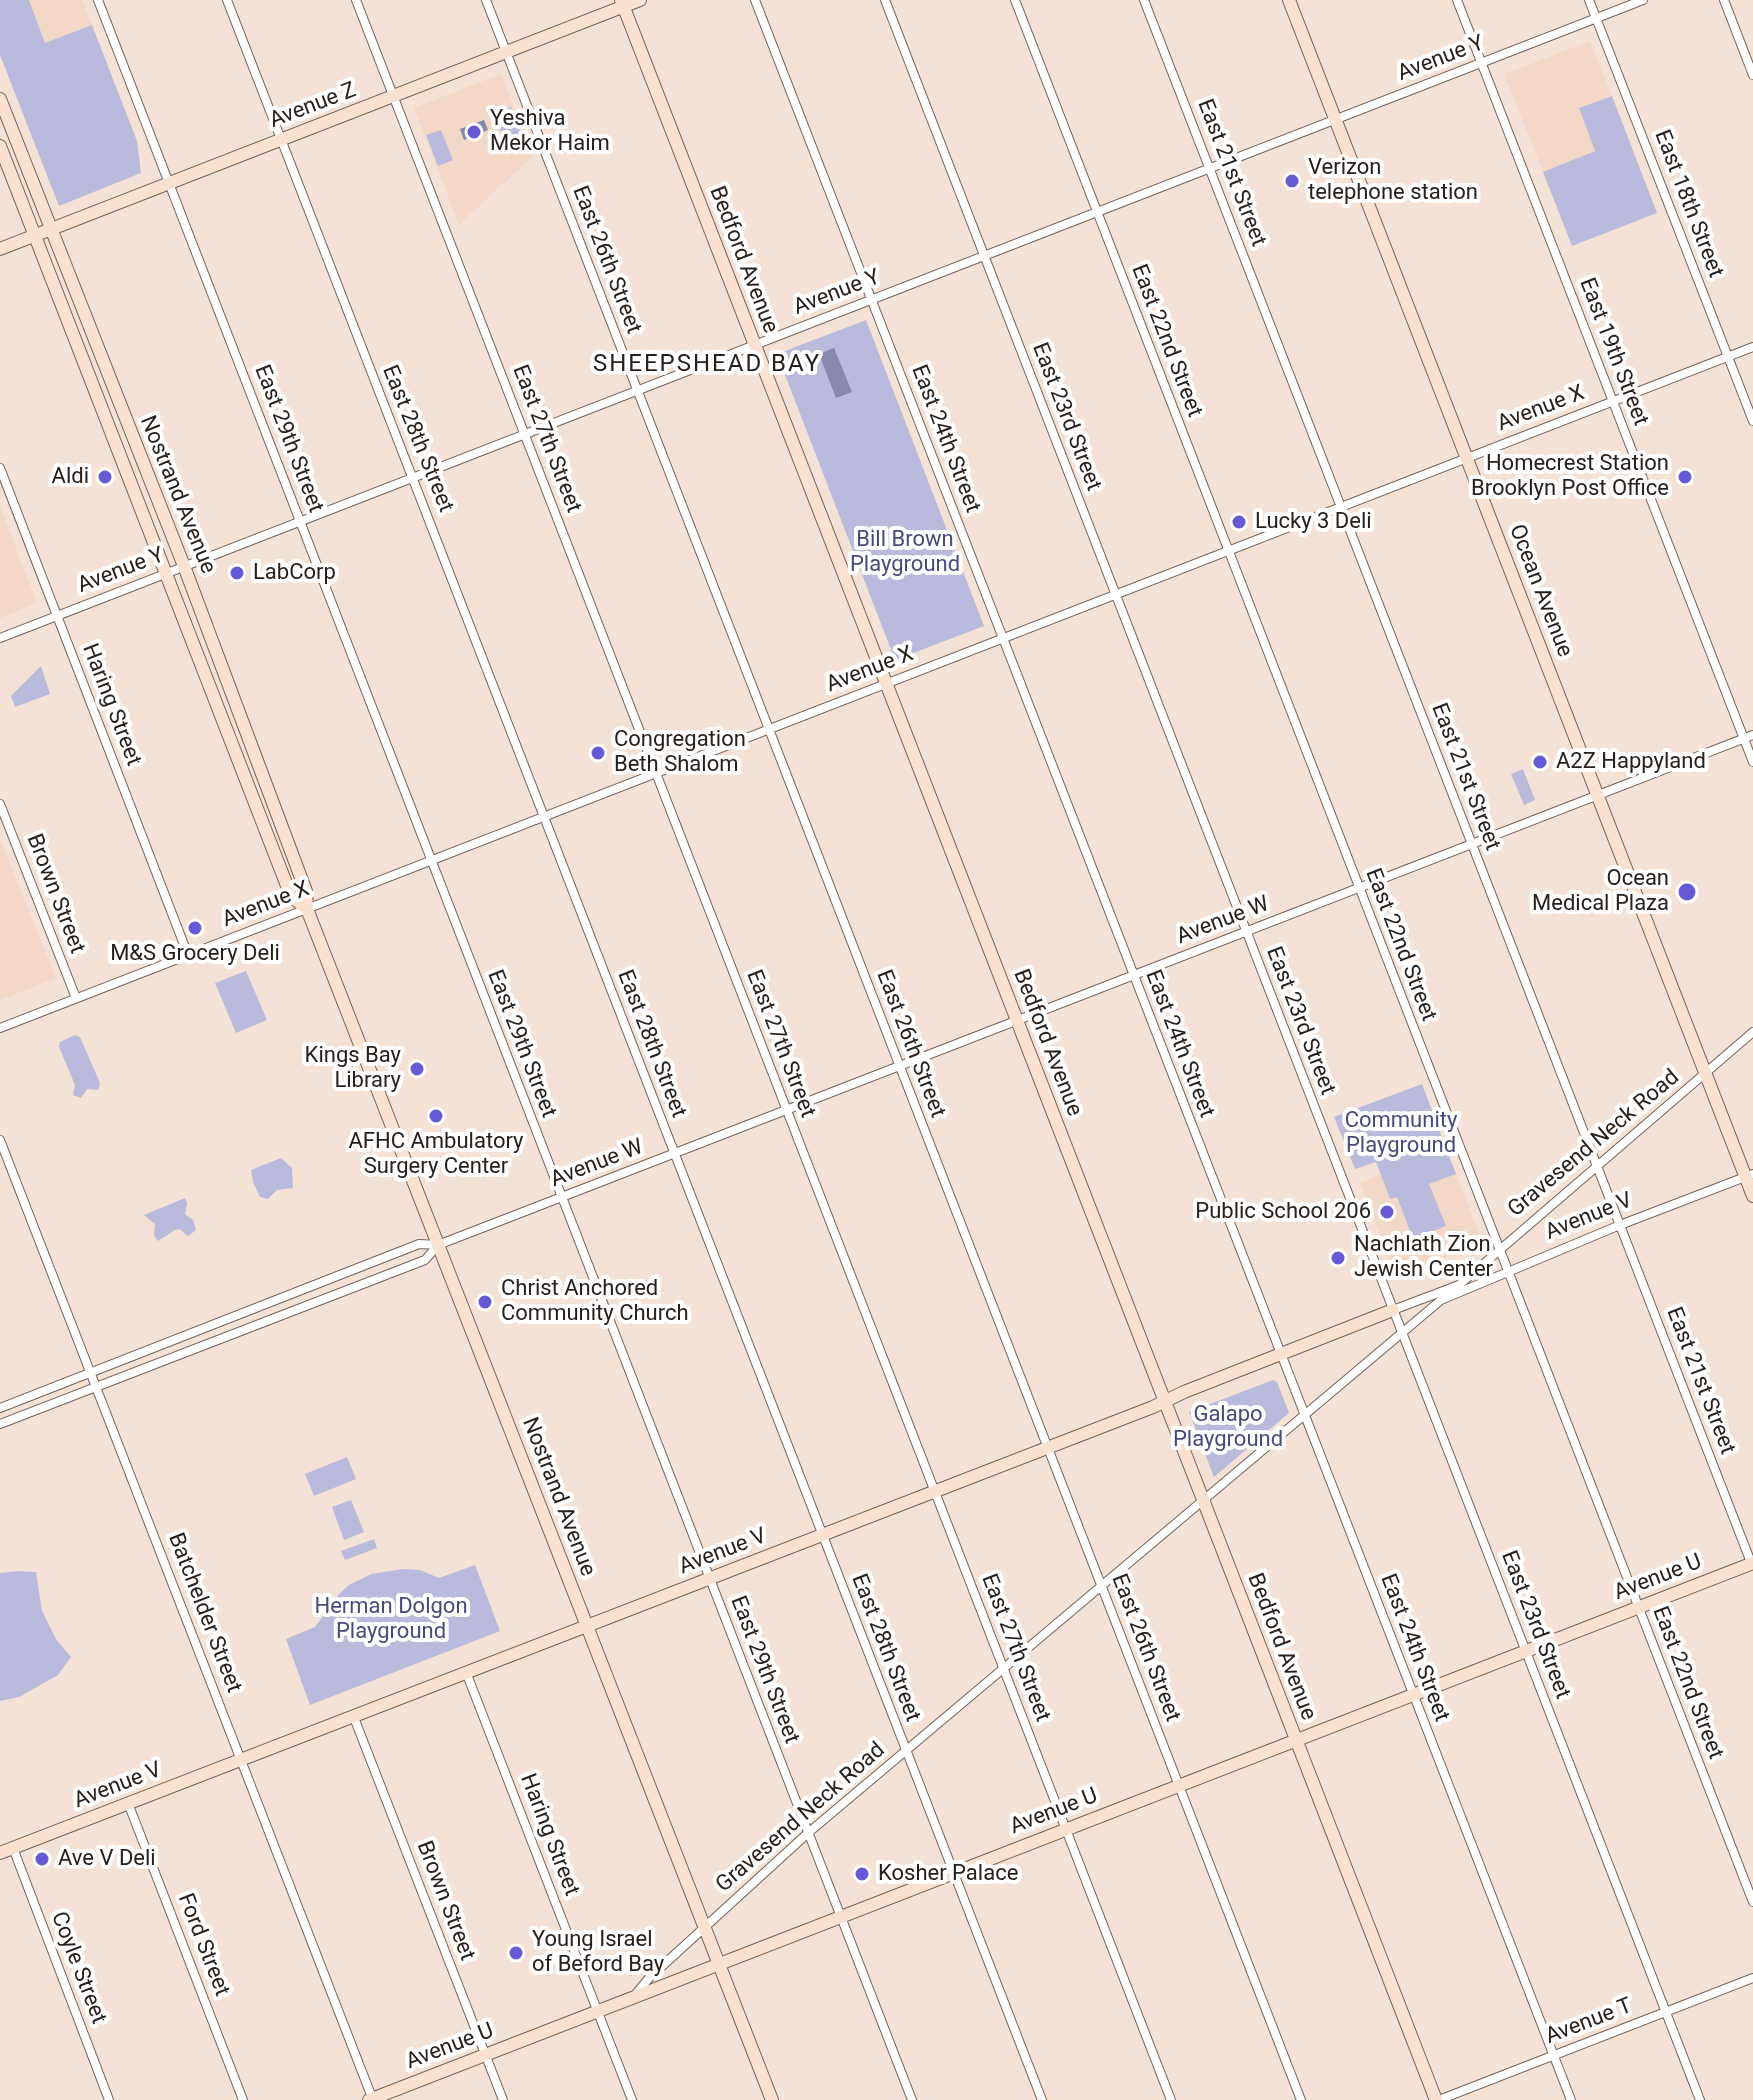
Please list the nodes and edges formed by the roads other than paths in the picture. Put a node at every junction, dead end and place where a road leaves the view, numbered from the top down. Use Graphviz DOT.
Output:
graph roads {
  1 [pos="98,0"];
  2 [pos="227,0"];
  3 [pos="356,0"];
  4 [pos="486,0"];
  5 [pos="640,0"];
  6 [pos="755,0"];
  7 [pos="885,0"];
  8 [pos="1015,0"];
  9 [pos="1144,0"];
  10 [pos="1289,0"];
  11 [pos="1457,0"];
  12 [pos="1589,0"];
  13 [pos="1643,0"];
  14 [pos="1724,0"];
  15 [pos="622,3"];
  16 [pos="1596,18"];
  17 [pos="506,53"];
  18 [pos="1481,63"];
  19 [pos="1753,75"];
  20 [pos="394,96"];
  21 [pos="0,99"];
  22 [pos="1336,119"];
  23 [pos="281,140"];
  24 [pos="0,146"];
  25 [pos="1210,168"];
  26 [pos="169,183"];
  27 [pos="1097,212"];
  28 [pos="50,229"];
  29 [pos="35,235"];
  30 [pos="0,249"];
  31 [pos="984,255"];
  32 [pos="872,299"];
  33 [pos="754,345"];
  34 [pos="1753,347"];
  35 [pos="1728,357"];
  36 [pos="637,390"];
  37 [pos="1612,401"];
  38 [pos="1753,421"];
  39 [pos="525,434"];
  40 [pos="1467,458"];
  41 [pos="0,468"];
  42 [pos="413,477"];
  43 [pos="1341,506"];
  44 [pos="300,521"];
  45 [pos="1228,550"];
  46 [pos="184,566"];
  47 [pos="165,573"];
  48 [pos="1115,594"];
  49 [pos="57,616"];
  50 [pos="0,638"];
  51 [pos="1003,638"];
  52 [pos="886,684"];
  53 [pos="770,729"];
  54 [pos="1748,736"];
  55 [pos="1753,762"];
  56 [pos="657,773"];
  57 [pos="1598,796"];
  58 [pos="0,804"];
  59 [pos="544,817"];
  60 [pos="1472,844"];
  61 [pos="430,861"];
  62 [pos="1359,888"];
  63 [pos="307,909"];
  64 [pos="1246,931"];
  65 [pos="188,955"];
  66 [pos="1133,975"];
  67 [pos="76,998"];
  68 [pos="1016,1021"];
  69 [pos="0,1028"];
  70 [pos="1753,1032"];
  71 [pos="899,1066"];
  72 [pos="1705,1072"];
  73 [pos="786,1110"];
  74 [pos="0,1140"];
  75 [pos="674,1153"];
  76 [pos="1597,1167"];
  77 [pos="1749,1176"];
  78 [pos="1753,1196"];
  79 [pos="561,1197"];
  80 [pos="1620,1225"];
  81 [pos="438,1245"];
  82 [pos="1499,1248"];
  83 [pos="1509,1272"];
  84 [pos="1459,1285"];
  85 [pos="1441,1300"];
  86 [pos="1393,1310"];
  87 [pos="1402,1332"];
  88 [pos="1281,1354"];
  89 [pos="91,1372"];
  90 [pos="97,1386"];
  91 [pos="1165,1402"];
  92 [pos="0,1408"];
  93 [pos="1304,1416"];
  94 [pos="0,1424"];
  95 [pos="1047,1447"];
  96 [pos="935,1491"];
  97 [pos="1203,1501"];
  98 [pos="822,1535"];
  99 [pos="1752,1565"];
  100 [pos="709,1579"];
  101 [pos="1101,1586"];
  102 [pos="1639,1607"];
  103 [pos="587,1625"];
  104 [pos="1526,1650"];
  105 [pos="1004,1668"];
  106 [pos="466,1672"];
  107 [pos="1413,1695"];
  108 [pos="353,1715"];
  109 [pos="1296,1740"];
  110 [pos="906,1750"];
  111 [pos="241,1759"];
  112 [pos="1179,1785"];
  113 [pos="128,1803"];
  114 [pos="1066,1829"];
  115 [pos="808,1833"];
  116 [pos="6,1851"];
  117 [pos="954,1873"];
  118 [pos="1753,1902"];
  119 [pos="841,1917"];
  120 [pos="705,1927"];
  121 [pos="720,1964"];
  122 [pos="1753,1978"];
  123 [pos="631,1999"];
  124 [pos="598,2011"];
  125 [pos="1666,2012"];
  126 [pos="485,2055"];
  127 [pos="1553,2055"];
  128 [pos="109,2100"];
  129 [pos="243,2100"];
  130 [pos="372,2100"];
  131 [pos="503,2100"];
  132 [pos="632,2100"];
  133 [pos="772,2100"];
  134 [pos="912,2100"];
  135 [pos="1042,2100"];
  136 [pos="1171,2100"];
  137 [pos="1301,2100"];
  138 [pos="1437,2100"];
  139 [pos="1571,2100"];
  140 [pos="1700,2100"];
  1 -- 26 [label="street, East 29th Street"];
  2 -- 23 [label="street, East 28th Street"];
  3 -- 20 [label="street, East 27th Street"];
  4 -- 17 [label="street, East 26th Street"];
  5 -- 15 [label="main road, Avenue Z"];
  6 -- 32 [label="street, East 24th Street"];
  7 -- 31 [label="street, East 23rd Street"];
  8 -- 27 [label="street, East 22nd Street"];
  9 -- 25 [label="street, East 21st Street"];
  10 -- 22 [label="main road, Ocean Avenue"];
  11 -- 18 [label="street, East 19th Street"];
  12 -- 16 [label="street, East 18th Street"];
  13 -- 16 [label="street, Avenue Y"];
  14 -- 19 [label="street"];
  15 -- 17 [label="main road, Avenue Z"];
  15 -- 33 [label="main road, Bedford Avenue"];
  16 -- 18 [label="street, Avenue Y"];
  16 -- 35 [label="street, East 18th Street"];
  17 -- 20 [label="main road, Avenue Z"];
  17 -- 36 [label="street, East 26th Street"];
  18 -- 22 [label="street, Avenue Y"];
  18 -- 37 [label="street, East 19th Street"];
  20 -- 23 [label="main road, Avenue Z"];
  20 -- 39 [label="street, East 27th Street"];
  21 -- 28 [label="main road, Nostrand Avenue"];
  22 -- 25 [label="street, Avenue Y"];
  22 -- 40 [label="main road, Ocean Avenue"];
  23 -- 26 [label="main road, Avenue Z"];
  23 -- 42 [label="street, East 28th Street"];
  24 -- 29 [label="main road, Nostrand Avenue"];
  25 -- 27 [label="street, Avenue Y"];
  25 -- 43 [label="street, East 21st Street"];
  26 -- 28 [label="main road, Avenue Z"];
  26 -- 44 [label="street, East 29th Street"];
  27 -- 31 [label="street, Avenue Y"];
  27 -- 45 [label="street, East 22nd Street"];
  28 -- 29 [label="main road, Avenue Z"];
  28 -- 46 [label="main road, Nostrand Avenue"];
  29 -- 30 [label="main road, Avenue Z"];
  29 -- 47 [label="main road, Nostrand Avenue"];
  31 -- 32 [label="street, Avenue Y"];
  31 -- 48 [label="street, East 23rd Street"];
  32 -- 33 [label="street, Avenue Y"];
  32 -- 51 [label="street, East 24th Street"];
  33 -- 36 [label="street, Avenue Y"];
  33 -- 52 [label="main road, Bedford Avenue"];
  34 -- 35 [label="street, Avenue X"];
  35 -- 37 [label="street, Avenue X"];
  35 -- 38 [label="street, East 18th Street"];
  36 -- 39 [label="street, Avenue Y"];
  36 -- 53 [label="street, East 26th Street"];
  37 -- 40 [label="street, Avenue X"];
  37 -- 54 [label="street, East 19th Street"];
  39 -- 42 [label="street, Avenue Y"];
  39 -- 56 [label="street, East 27th Street"];
  40 -- 43 [label="street, Avenue X"];
  40 -- 57 [label="main road, Ocean Avenue"];
  41 -- 49 [label="street, Haring Street"];
  42 -- 44 [label="street, Avenue Y"];
  42 -- 59 [label="street, East 28th Street"];
  43 -- 45 [label="street, Avenue X"];
  43 -- 60 [label="street, East 21st Street"];
  44 -- 46 [label="street, Avenue Y"];
  44 -- 61 [label="street, East 29th Street"];
  45 -- 48 [label="street, Avenue X"];
  45 -- 62 [label="street, East 22nd Street"];
  46 -- 47 [label="street, Avenue Y"];
  46 -- 63 [label="main road, Nostrand Avenue"];
  47 -- 49 [label="street, Avenue Y"];
  47 -- 63 [label="main road, Nostrand Avenue"];
  48 -- 51 [label="street, Avenue X"];
  48 -- 64 [label="street, East 23rd Street"];
  49 -- 50 [label="street, Avenue Y"];
  49 -- 65 [label="street, Haring Street"];
  51 -- 52 [label="street, Avenue X"];
  51 -- 66 [label="street, East 24th Street"];
  52 -- 53 [label="street, Avenue X"];
  52 -- 68 [label="main road, Bedford Avenue"];
  53 -- 56 [label="street, Avenue X"];
  53 -- 71 [label="street, East 26th Street"];
  54 -- 55 [label="street, East 19th Street"];
  54 -- 57 [label="street, Avenue W"];
  56 -- 59 [label="street, Avenue X"];
  56 -- 73 [label="street, East 27th Street"];
  57 -- 60 [label="street, Avenue W"];
  57 -- 72 [label="main road, Ocean Avenue"];
  58 -- 67 [label="street, Brown Street"];
  59 -- 61 [label="street, Avenue X"];
  59 -- 75 [label="street, East 28th Street"];
  60 -- 62 [label="street, Avenue W"];
  60 -- 76 [label="street, East 21st Street"];
  61 -- 63 [label="street, Avenue X"];
  61 -- 79 [label="street, East 29th Street"];
  62 -- 64 [label="street, Avenue W"];
  62 -- 82 [label="street, East 22nd Street"];
  63 -- 65 [label="street, Avenue X"];
  63 -- 81 [label="main road, Nostrand Avenue"];
  64 -- 66 [label="street, Avenue W"];
  64 -- 86 [label="street, East 23rd Street"];
  65 -- 67 [label="street, Avenue X"];
  66 -- 68 [label="street, Avenue W"];
  66 -- 88 [label="street, East 24th Street"];
  67 -- 69 [label="street, Avenue X"];
  68 -- 71 [label="street, Avenue W"];
  68 -- 91 [label="main road, Bedford Avenue"];
  70 -- 72 [label="street, Gravesend Neck Road"];
  71 -- 73 [label="street, Avenue W"];
  71 -- 95 [label="street, East 26th Street"];
  72 -- 76 [label="street, Gravesend Neck Road"];
  72 -- 77 [label="main road, Ocean Avenue"];
  73 -- 75 [label="street, Avenue W"];
  73 -- 96 [label="street, East 27th Street"];
  74 -- 89 [label="street, Batchelder Street"];
  75 -- 79 [label="street, Avenue W"];
  75 -- 98 [label="street, East 28th Street"];
  76 -- 80 [label="street, East 21st Street"];
  76 -- 82 [label="street, Gravesend Neck Road"];
  77 -- 78 [label="main road, Ocean Avenue"];
  77 -- 80 [label="street, Avenue V"];
  79 -- 81 [label="street, Avenue W"];
  79 -- 100 [label="street, East 29th Street"];
  80 -- 83 [label="street, Avenue V"];
  80 -- 99 [label="street, East 21st Street"];
  81 -- 89 [label="street, Avenue W"];
  81 -- 90 [label="street, Avenue W"];
  81 -- 103 [label="main road, Nostrand Avenue"];
  82 -- 83 [label="street, East 22nd Street"];
  82 -- 84 [label="street, Gravesend Neck Road"];
  83 -- 85 [label="street, Avenue V"];
  83 -- 102 [label="street, East 22nd Street"];
  84 -- 86 [label="street, Avenue V"];
  85 -- 87 [label="street, Gravesend Neck Road"];
  86 -- 87 [label="street, East 23rd Street"];
  86 -- 88 [label="main road, Avenue V"];
  87 -- 93 [label="street, Gravesend Neck Road"];
  87 -- 104 [label="street, East 23rd Street"];
  88 -- 91 [label="main road, Avenue V"];
  88 -- 93 [label="street, East 24th Street"];
  89 -- 90 [label="street, Batchelder Street"];
  89 -- 92 [label="street, Avenue W"];
  90 -- 94 [label="street, Avenue W"];
  90 -- 111 [label="street, Batchelder Street"];
  91 -- 95 [label="main road, Avenue V"];
  91 -- 97 [label="main road, Bedford Avenue"];
  93 -- 97 [label="street, Gravesend Neck Road"];
  93 -- 107 [label="street, East 24th Street"];
  95 -- 96 [label="main road, Avenue V"];
  95 -- 101 [label="street, East 26th Street"];
  96 -- 98 [label="main road, Avenue V"];
  96 -- 105 [label="street, East 27th Street"];
  97 -- 101 [label="street, Gravesend Neck Road"];
  97 -- 109 [label="main road, Bedford Avenue"];
  98 -- 100 [label="main road, Avenue V"];
  98 -- 110 [label="street, East 28th Street"];
  99 -- 102 [label="main road, Avenue U"];
  100 -- 103 [label="main road, Avenue V"];
  100 -- 115 [label="street, East 29th Street"];
  101 -- 105 [label="street, Gravesend Neck Road"];
  101 -- 112 [label="street, East 26th Street"];
  102 -- 104 [label="main road, Avenue U"];
  102 -- 118 [label="street, East 22nd Street"];
  103 -- 106 [label="main road, Avenue V"];
  103 -- 120 [label="main road, Nostrand Avenue"];
  104 -- 107 [label="main road, Avenue U"];
  104 -- 125 [label="street, East 23rd Street"];
  105 -- 110 [label="street, Gravesend Neck Road"];
  105 -- 114 [label="street, East 27th Street"];
  106 -- 108 [label="main road, Avenue V"];
  106 -- 124 [label="street, Haring Street"];
  107 -- 109 [label="main road, Avenue U"];
  107 -- 127 [label="street, East 24th Street"];
  108 -- 111 [label="main road, Avenue V"];
  108 -- 126 [label="street, Brown Street"];
  109 -- 112 [label="main road, Avenue U"];
  109 -- 138 [label="main road, Bedford Avenue"];
  110 -- 115 [label="street, Gravesend Neck Road"];
  110 -- 117 [label="street, East 28th Street"];
  111 -- 113 [label="main road, Avenue V"];
  111 -- 130 [label="street, Batchelder Street"];
  112 -- 114 [label="main road, Avenue U"];
  112 -- 137 [label="street, East 26th Street"];
  113 -- 116 [label="main road, Avenue V"];
  113 -- 129 [label="street, Ford Street"];
  114 -- 117 [label="main road, Avenue U"];
  114 -- 136 [label="street, East 27th Street"];
  115 -- 119 [label="street, East 29th Street"];
  115 -- 120 [label="street, Gravesend Neck Road"];
  116 -- 128 [label="street, Coyle Street"];
  117 -- 119 [label="main road, Avenue U"];
  117 -- 135 [label="street, East 28th Street"];
  119 -- 121 [label="main road, Avenue U"];
  119 -- 134 [label="street, East 29th Street"];
  120 -- 121 [label="main road, Nostrand Avenue"];
  120 -- 123 [label="street, Gravesend Neck Road"];
  121 -- 123 [label="main road, Avenue U"];
  121 -- 133 [label="main road, Nostrand Avenue"];
  122 -- 125 [label="street, Avenue T"];
  123 -- 124 [label="main road, Avenue U"];
  124 -- 126 [label="main road, Avenue U"];
  124 -- 132 [label="street, Haring Street"];
  125 -- 127 [label="street, Avenue T"];
  125 -- 140 [label="street, East 23rd Street"];
  126 -- 130 [label="main road, Avenue U"];
  126 -- 131 [label="street, Brown Street"];
  127 -- 138 [label="street, Avenue T"];
  127 -- 139 [label="street, East 24th Street"];
}
